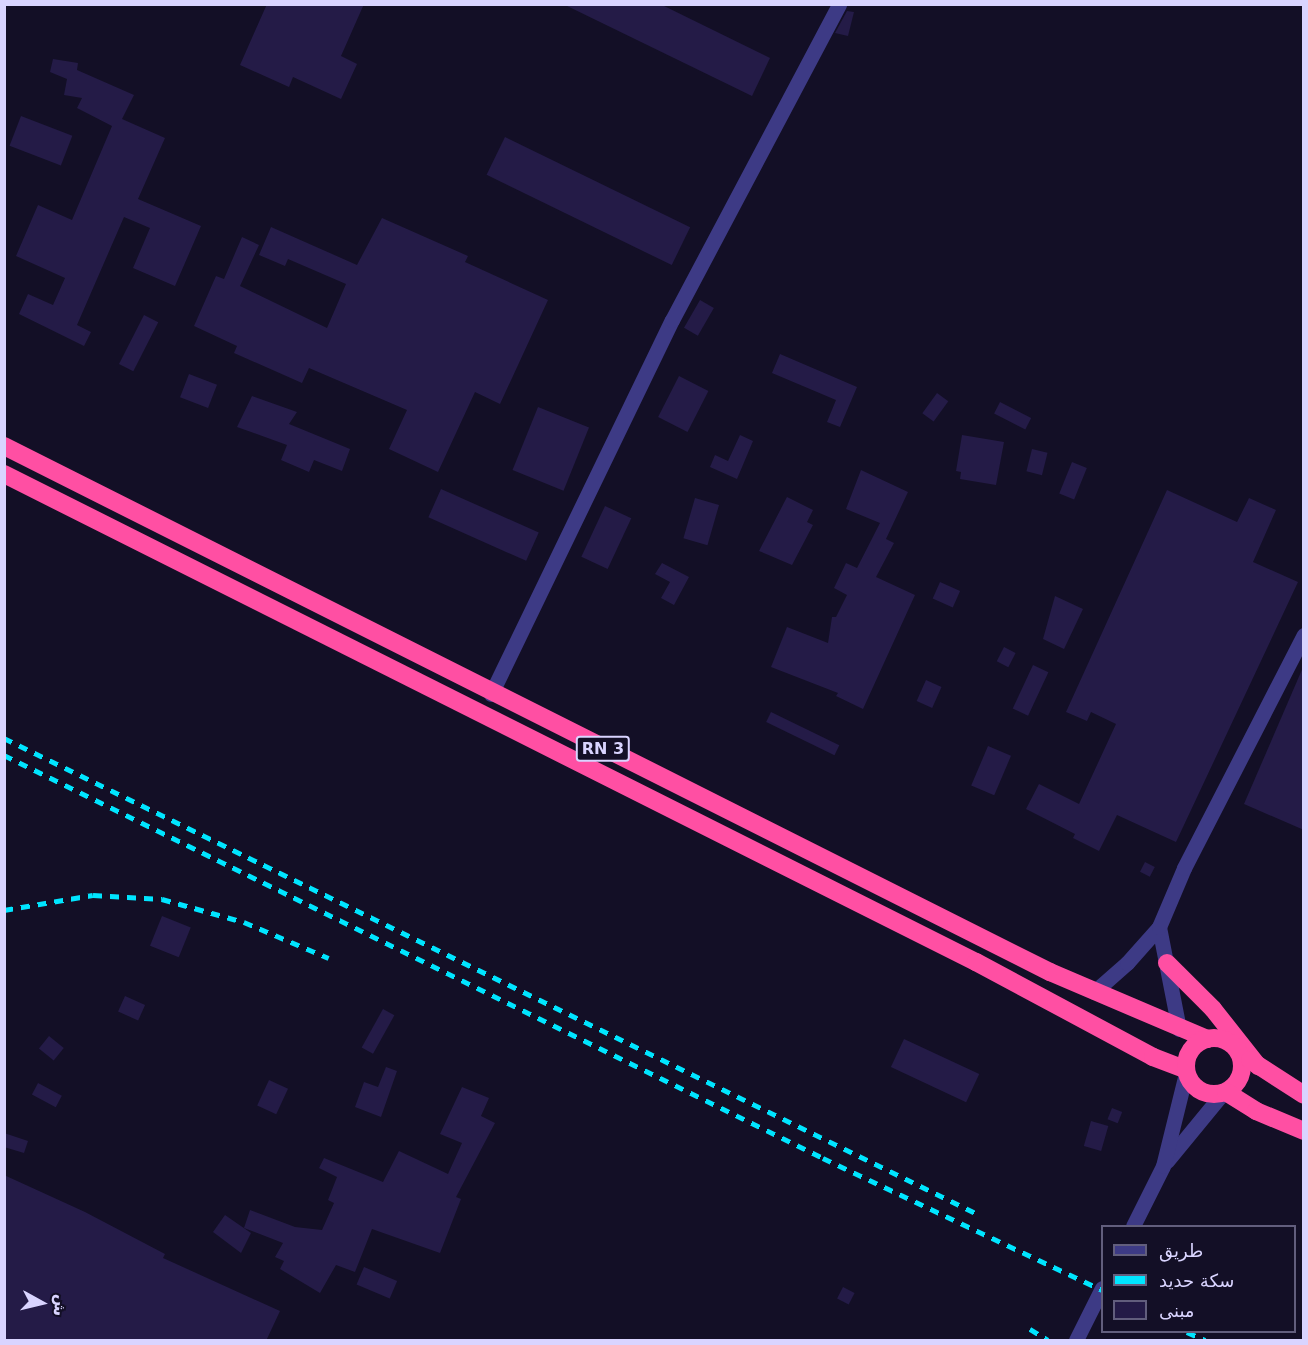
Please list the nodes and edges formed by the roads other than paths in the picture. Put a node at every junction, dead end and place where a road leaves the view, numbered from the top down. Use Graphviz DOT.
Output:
graph roads {
  1 [pos="839,4"];
  2 [pos="4,446"];
  3 [pos="4,474"];
  4 [pos="1304,635"];
  5 [pos="491,693"];
  6 [pos="1159,927"];
  7 [pos="1167,963"];
  8 [pos="1094,992"];
  9 [pos="1179,1029"];
  10 [pos="1207,1039"];
  11 [pos="1238,1052"];
  12 [pos="1258,1066"];
  13 [pos="1186,1071"];
  14 [pos="1224,1093"];
  15 [pos="1304,1095"];
  16 [pos="1304,1131"];
  17 [pos="1163,1166"];
  18 [pos="1134,1225"];
  19 [pos="1101,1290"];
  20 [pos="1076,1341"];
  1 -- 5 [label="street"];
  2 -- 5 [label="highway, RN 3"];
  3 -- 13 [label="highway, RN 3"];
  4 -- 6 [label="street"];
  5 -- 8 [label="highway, RN 3"];
  6 -- 7 [label="street"];
  6 -- 8 [label="street"];
  7 -- 9 [label="street"];
  7 -- 12 [label="highway"];
  8 -- 9 [label="highway, RN 3"];
  9 -- 10 [label="highway, RN 3"];
  10 -- 11 [label="highway"];
  10 -- 13 [label="highway"];
  11 -- 12 [label="highway"];
  11 -- 14 [label="highway"];
  12 -- 15 [label="highway"];
  13 -- 14 [label="highway"];
  13 -- 17 [label="street"];
  14 -- 16 [label="highway"];
  14 -- 17 [label="street"];
  17 -- 18 [label="street"];
  19 -- 20 [label="street"];
}
